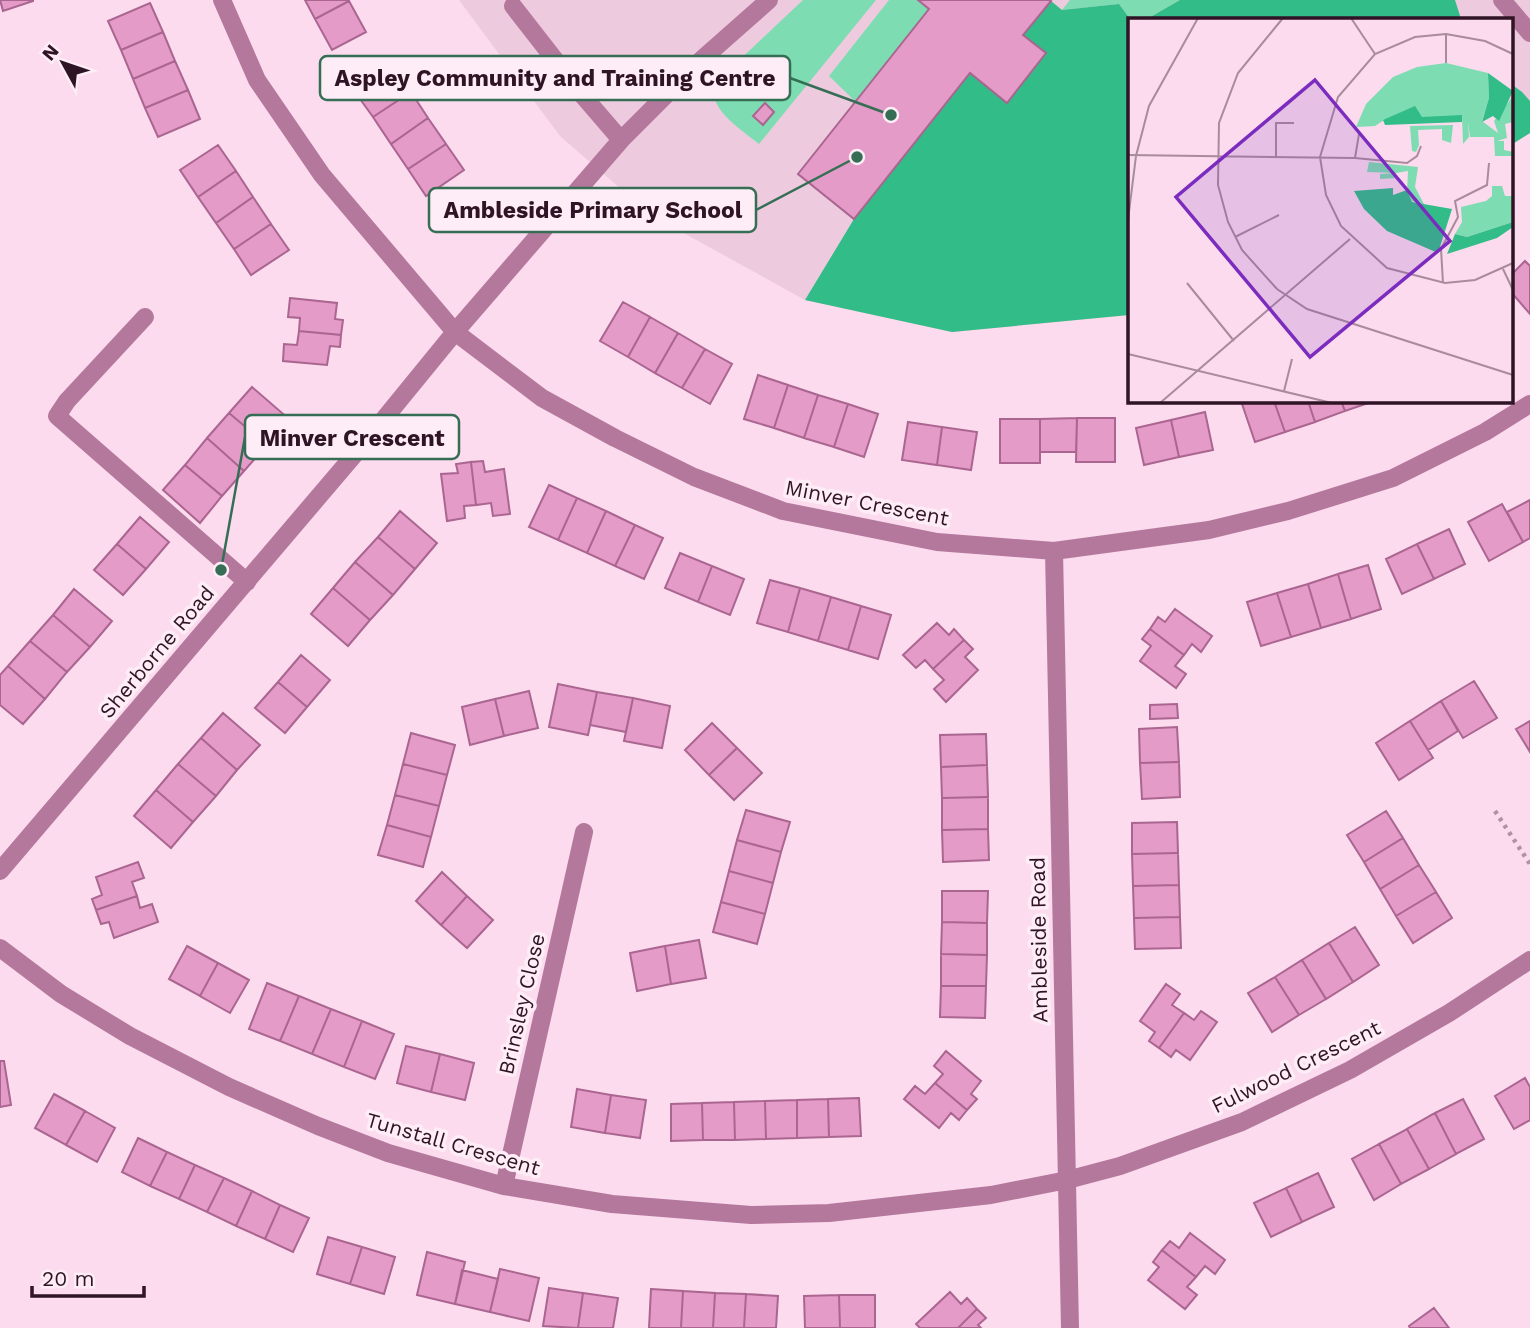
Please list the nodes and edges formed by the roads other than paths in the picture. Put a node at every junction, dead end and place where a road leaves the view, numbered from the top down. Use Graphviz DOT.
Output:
graph roads {
  1 [pos="222,0"];
  2 [pos="769,0"];
  3 [pos="1502,0"];
  4 [pos="513,6"];
  5 [pos="1530,33"];
  6 [pos="621,140"];
  7 [pos="145,317"];
  8 [pos="455,332"];
  9 [pos="1530,404"];
  10 [pos="1054,551"];
  11 [pos="247,582"];
  12 [pos="584,832"];
  13 [pos="0,871"];
  14 [pos="0,948"];
  15 [pos="1530,960"];
  16 [pos="1067,1180"];
  17 [pos="504,1186"];
  18 [pos="1070,1328"];
  1 -- 8 [label="street, Minver Crescent"];
  2 -- 6 [label="street, Sherborne Road"];
  3 -- 5 [label="street"];
  4 -- 6 [label="street"];
  6 -- 8 [label="street, Sherborne Road"];
  7 -- 11 [label="street"];
  8 -- 10 [label="street, Minver Crescent"];
  8 -- 11 [label="street, Sherborne Road"];
  9 -- 10 [label="street, Minver Crescent"];
  10 -- 16 [label="street, Ambleside Road"];
  11 -- 13 [label="street, Sherborne Road"];
  12 -- 17 [label="street, Brinsley Close"];
  14 -- 17 [label="street, Tunstall Crescent"];
  15 -- 16 [label="street, Fulwood Crescent"];
  16 -- 17 [label="street, Tunstall Crescent"];
  16 -- 18 [label="street, Ambleside Road"];
}
